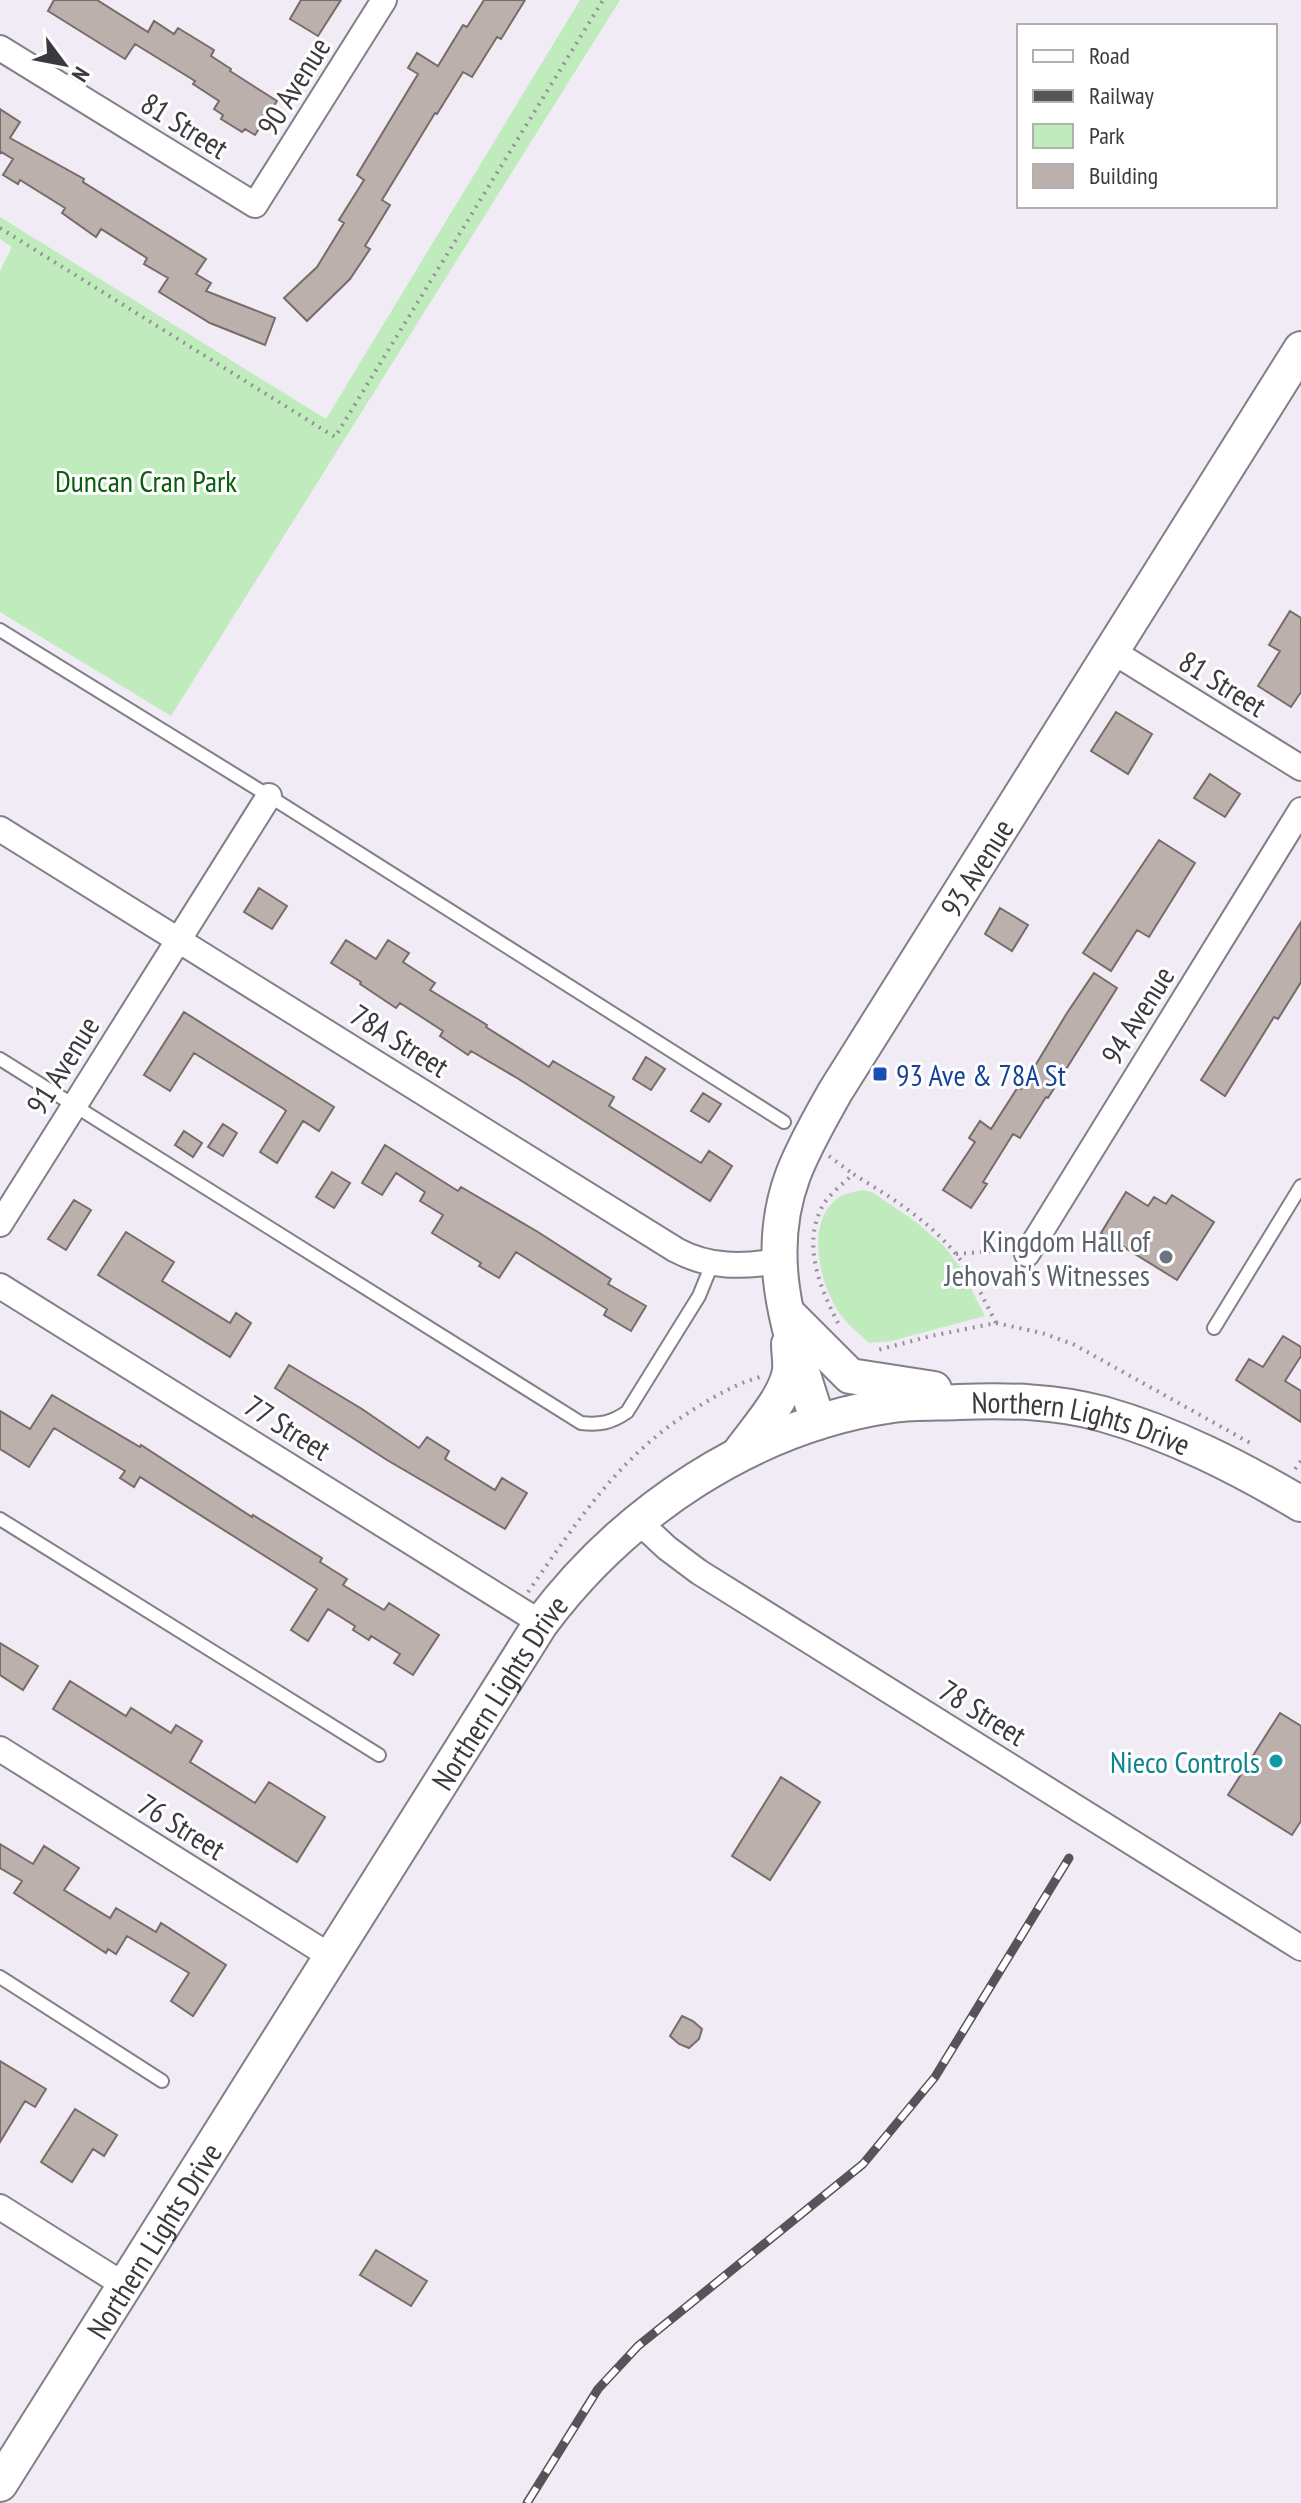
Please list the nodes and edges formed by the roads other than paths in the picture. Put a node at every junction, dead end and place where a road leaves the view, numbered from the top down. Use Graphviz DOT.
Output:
graph roads {
  1 [pos="384,0"];
  2 [pos="0,48"];
  3 [pos="255,205"];
  4 [pos="1301,349"];
  5 [pos="0,630"];
  6 [pos="1112,651"];
  7 [pos="1301,768"];
  8 [pos="269,796"];
  9 [pos="1301,810"];
  10 [pos="0,829"];
  11 [pos="178,939"];
  12 [pos="0,1059"];
  13 [pos="75,1105"];
  14 [pos="784,1122"];
  15 [pos="1301,1186"];
  16 [pos="0,1224"];
  17 [pos="1027,1254"];
  18 [pos="779,1261"];
  19 [pos="712,1264"];
  20 [pos="0,1286"];
  21 [pos="786,1312"];
  22 [pos="1214,1328"];
  23 [pos="1004,1400"];
  24 [pos="818,1422"];
  25 [pos="738,1455"];
  26 [pos="1301,1504"];
  27 [pos="0,1519"];
  28 [pos="638,1521"];
  29 [pos="541,1623"];
  30 [pos="0,1749"];
  31 [pos="379,1755"];
  32 [pos="1301,1948"];
  33 [pos="330,1956"];
  34 [pos="0,1977"];
  35 [pos="162,2081"];
  36 [pos="0,2207"];
  37 [pos="124,2285"];
  38 [pos="0,2484"];
  1 -- 3 [label="street, 90 Avenue"];
  2 -- 3 [label="street, 81 Street"];
  4 -- 6 [label="main road, 93 Avenue"];
  5 -- 8 [label="lane"];
  6 -- 7 [label="street, 81 Street"];
  6 -- 18 [label="main road, 93 Avenue"];
  8 -- 11 [label="street, 91 Avenue"];
  8 -- 14 [label="lane"];
  9 -- 17 [label="street, 94 Avenue"];
  10 -- 11 [label="street, 78A Street"];
  11 -- 13 [label="street, 91 Avenue"];
  11 -- 19 [label="street, 78A Street"];
  12 -- 13 [label="lane"];
  13 -- 16 [label="street, 91 Avenue"];
  13 -- 19 [label="lane"];
  15 -- 22 [label="lane"];
  18 -- 19 [label="street, 78A Street"];
  18 -- 21 [label="main road, 93 Avenue"];
  20 -- 29 [label="street, 77 Street"];
  21 -- 23 [label="main road"];
  21 -- 24 [label="main road, 93 Avenue"];
  21 -- 25 [label="main road"];
  23 -- 24 [label="main road, Northern Lights Drive"];
  23 -- 26 [label="main road, Northern Lights Drive"];
  24 -- 25 [label="main road, Northern Lights Drive"];
  25 -- 28 [label="main road, Northern Lights Drive"];
  27 -- 31 [label="lane"];
  28 -- 29 [label="main road, Northern Lights Drive"];
  28 -- 32 [label="street, 78 Street"];
  29 -- 33 [label="main road, Northern Lights Drive"];
  30 -- 33 [label="street, 76 Street"];
  33 -- 37 [label="main road, Northern Lights Drive"];
  34 -- 35 [label="lane"];
  36 -- 37 [label="street"];
  37 -- 38 [label="main road, Northern Lights Drive"];
}
